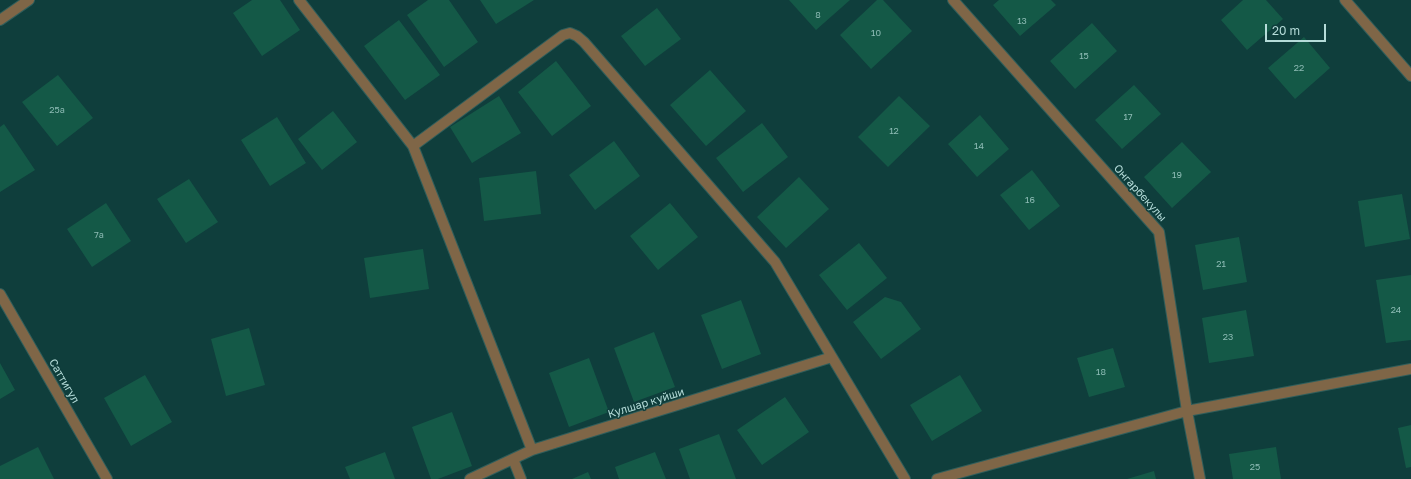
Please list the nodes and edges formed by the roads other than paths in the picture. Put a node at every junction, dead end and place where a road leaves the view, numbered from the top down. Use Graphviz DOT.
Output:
graph roads {
  1 [pos="29,0"];
  2 [pos="299,0"];
  3 [pos="953,0"];
  4 [pos="1345,0"];
  5 [pos="0,20"];
  6 [pos="1411,76"];
  7 [pos="413,146"];
  8 [pos="0,294"];
  9 [pos="832,358"];
  10 [pos="1411,369"];
  11 [pos="1187,411"];
  12 [pos="532,450"];
  13 [pos="513,459"];
  14 [pos="107,479"];
  15 [pos="470,479"];
  16 [pos="521,479"];
  17 [pos="905,479"];
  18 [pos="937,479"];
  19 [pos="1200,479"];
  1 -- 5 [label="street"];
  2 -- 7 [label="street"];
  3 -- 11 [label="street, Онгарбекулы"];
  4 -- 6 [label="street"];
  7 -- 9 [label="street"];
  7 -- 12 [label="street"];
  8 -- 14 [label="street, Саттигул"];
  9 -- 12 [label="street, Кулшар куйши"];
  9 -- 17 [label="street"];
  10 -- 11 [label="street"];
  11 -- 18 [label="street"];
  11 -- 19 [label="street, Онгарбекулы"];
  12 -- 13 [label="street, Кулшар куйши"];
  13 -- 15 [label="street, Кулшар куйши"];
  13 -- 16 [label="street"];
}
